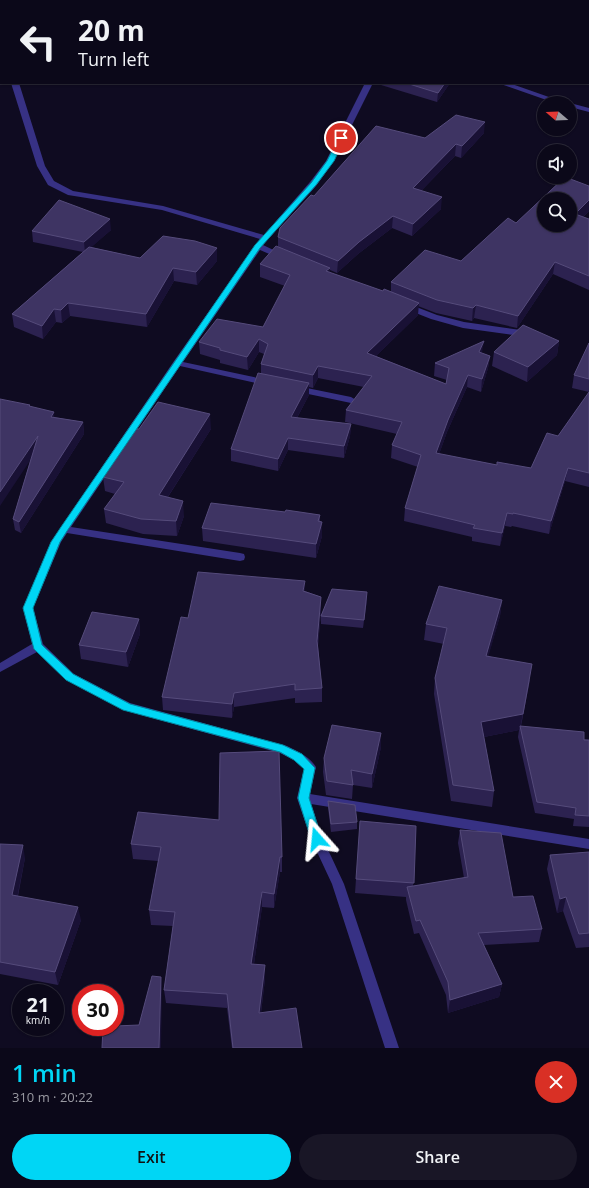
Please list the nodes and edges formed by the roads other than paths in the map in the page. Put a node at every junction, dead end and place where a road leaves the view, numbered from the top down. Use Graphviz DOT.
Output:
graph roads {
  1 [pos="15,84"];
  2 [pos="368,84"];
  3 [pos="505,84"];
  4 [pos="541,96"];
  5 [pos="577,107"];
  6 [pos="589,110"];
  7 [pos="266,238"];
  8 [pos="258,246"];
  9 [pos="294,261"];
  10 [pos="397,302"];
  11 [pos="538,336"];
  12 [pos="177,363"];
  13 [pos="276,384"];
  14 [pos="291,387"];
  15 [pos="351,400"];
  16 [pos="64,529"];
  17 [pos="240,557"];
  18 [pos="38,646"];
  19 [pos="0,668"];
  20 [pos="303,798"];
  21 [pos="589,844"];
  22 [pos="392,1048"];
  1 -- 7 [label="street"];
  2 -- 7 [label="street"];
  3 -- 4 [label="street"];
  5 -- 6 [label="street"];
  7 -- 8 [label="street"];
  8 -- 9 [label="street"];
  8 -- 12 [label="street"];
  10 -- 11 [label="street"];
  12 -- 13 [label="street"];
  12 -- 16 [label="street"];
  14 -- 15 [label="street"];
  16 -- 17 [label="street"];
  16 -- 18 [label="street"];
  18 -- 19 [label="street"];
  18 -- 20 [label="street"];
  20 -- 21 [label="street"];
  20 -- 22 [label="street"];
}
